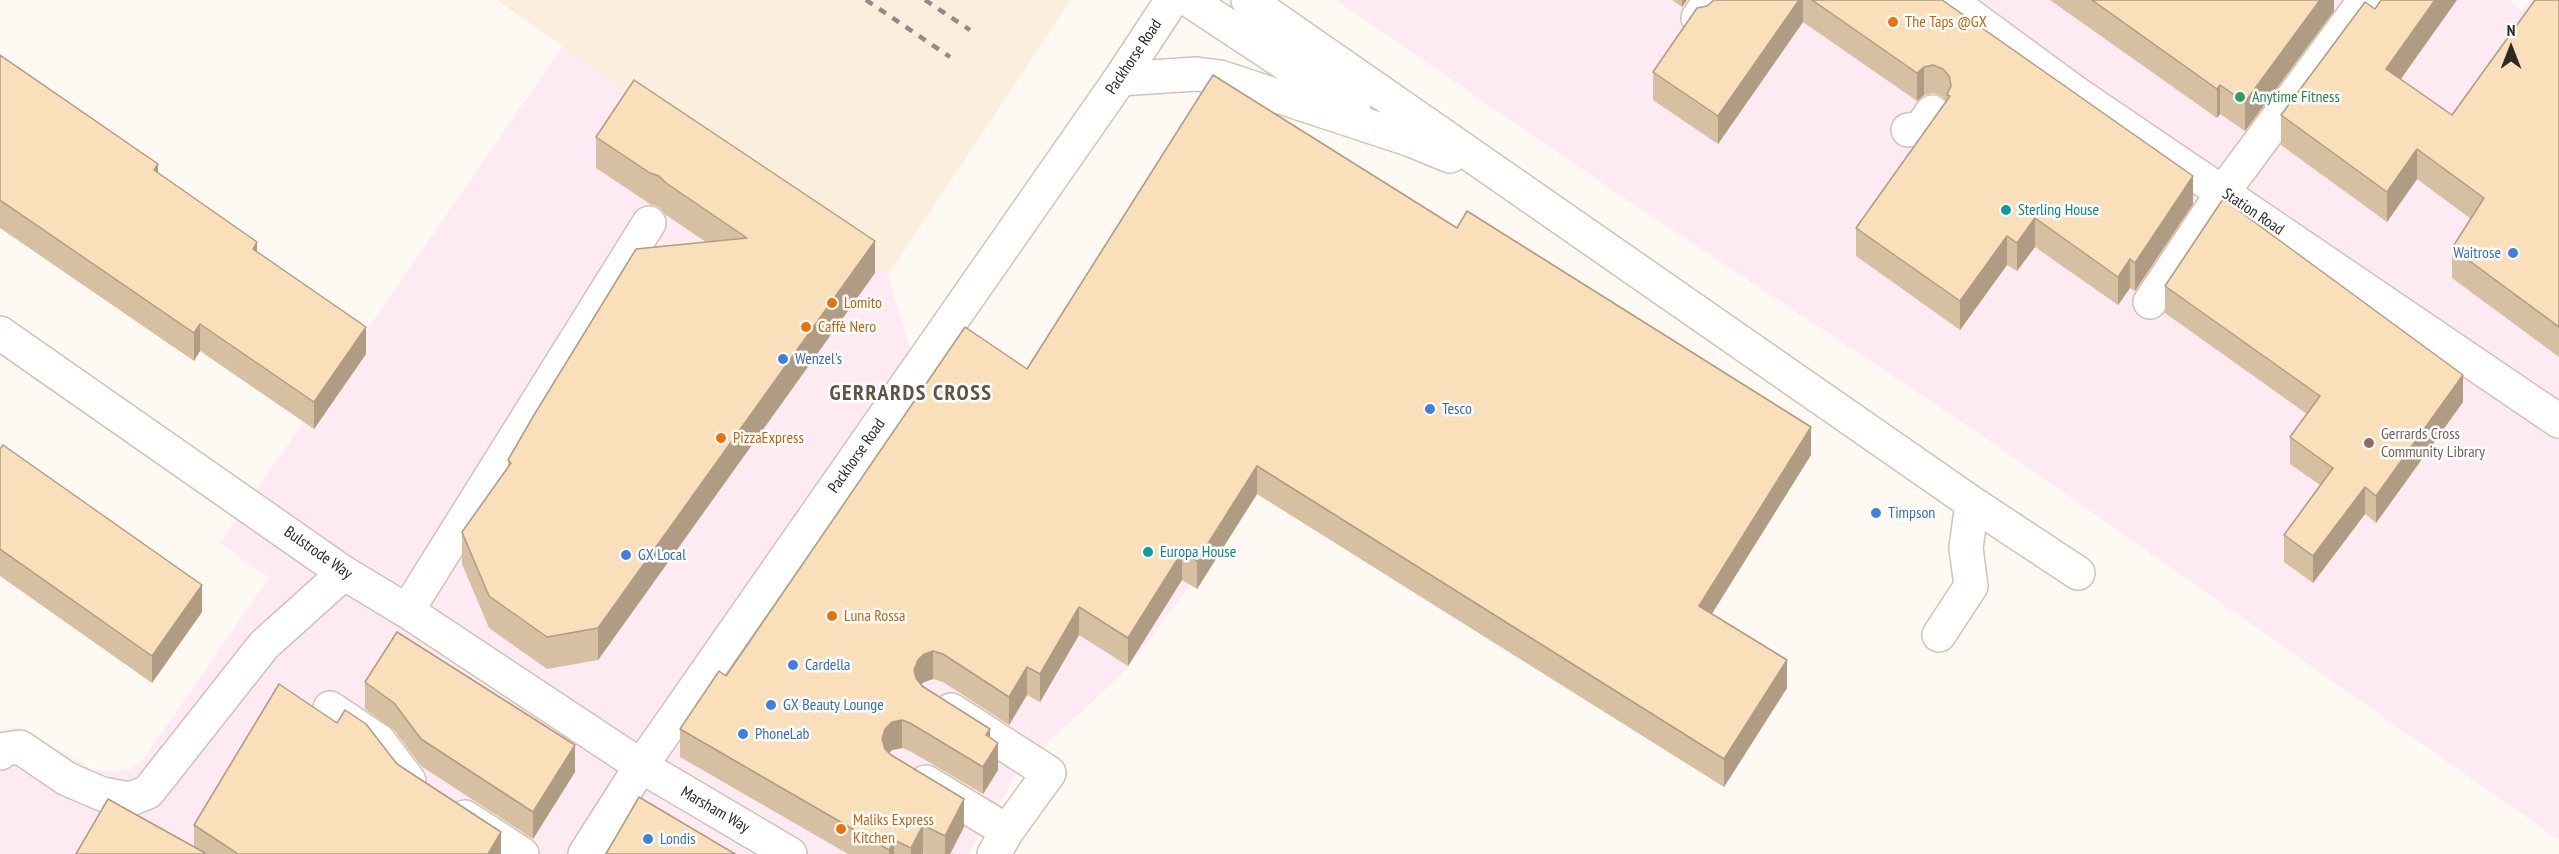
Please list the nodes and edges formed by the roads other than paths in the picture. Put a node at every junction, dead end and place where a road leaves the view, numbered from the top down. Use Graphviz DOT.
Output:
graph roads {
  1 [pos="1172,0"];
  2 [pos="1189,0"];
  3 [pos="1248,0"];
  4 [pos="1949,0"];
  5 [pos="2366,0"];
  6 [pos="1120,79"];
  7 [pos="1411,140"];
  8 [pos="1504,178"];
  9 [pos="2223,192"];
  10 [pos="649,223"];
  11 [pos="2150,302"];
  12 [pos="0,333"];
  13 [pos="2559,421"];
  14 [pos="1972,503"];
  15 [pos="344,573"];
  16 [pos="2078,573"];
  17 [pos="407,611"];
  18 [pos="1939,635"];
  19 [pos="933,698"];
  20 [pos="330,708"];
  21 [pos="0,753"];
  22 [pos="640,766"];
  23 [pos="901,767"];
  24 [pos="1001,842"];
  25 [pos="522,854"];
  26 [pos="585,854"];
  27 [pos="790,854"];
  1 -- 6 [label="street, Packhorse Road"];
  2 -- 7 [label="street"];
  3 -- 8 [label="street"];
  4 -- 9 [label="street, Station Road"];
  5 -- 9 [label="street"];
  6 -- 7 [label="street"];
  6 -- 22 [label="street, Packhorse Road"];
  7 -- 8 [label="street"];
  8 -- 14 [label="street"];
  9 -- 11 [label="street"];
  9 -- 13 [label="street, Station Road"];
  10 -- 17 [label="street"];
  12 -- 15 [label="street, Bulstrode Way"];
  14 -- 16 [label="street"];
  14 -- 18 [label="street"];
  15 -- 17 [label="street, Bulstrode Way"];
  15 -- 21 [label="street"];
  17 -- 22 [label="street, Bulstrode Way"];
  19 -- 24 [label="street"];
  20 -- 25 [label="street"];
  22 -- 26 [label="street, Packhorse Road"];
  22 -- 27 [label="street, Marsham Way"];
  23 -- 24 [label="street"];
}
